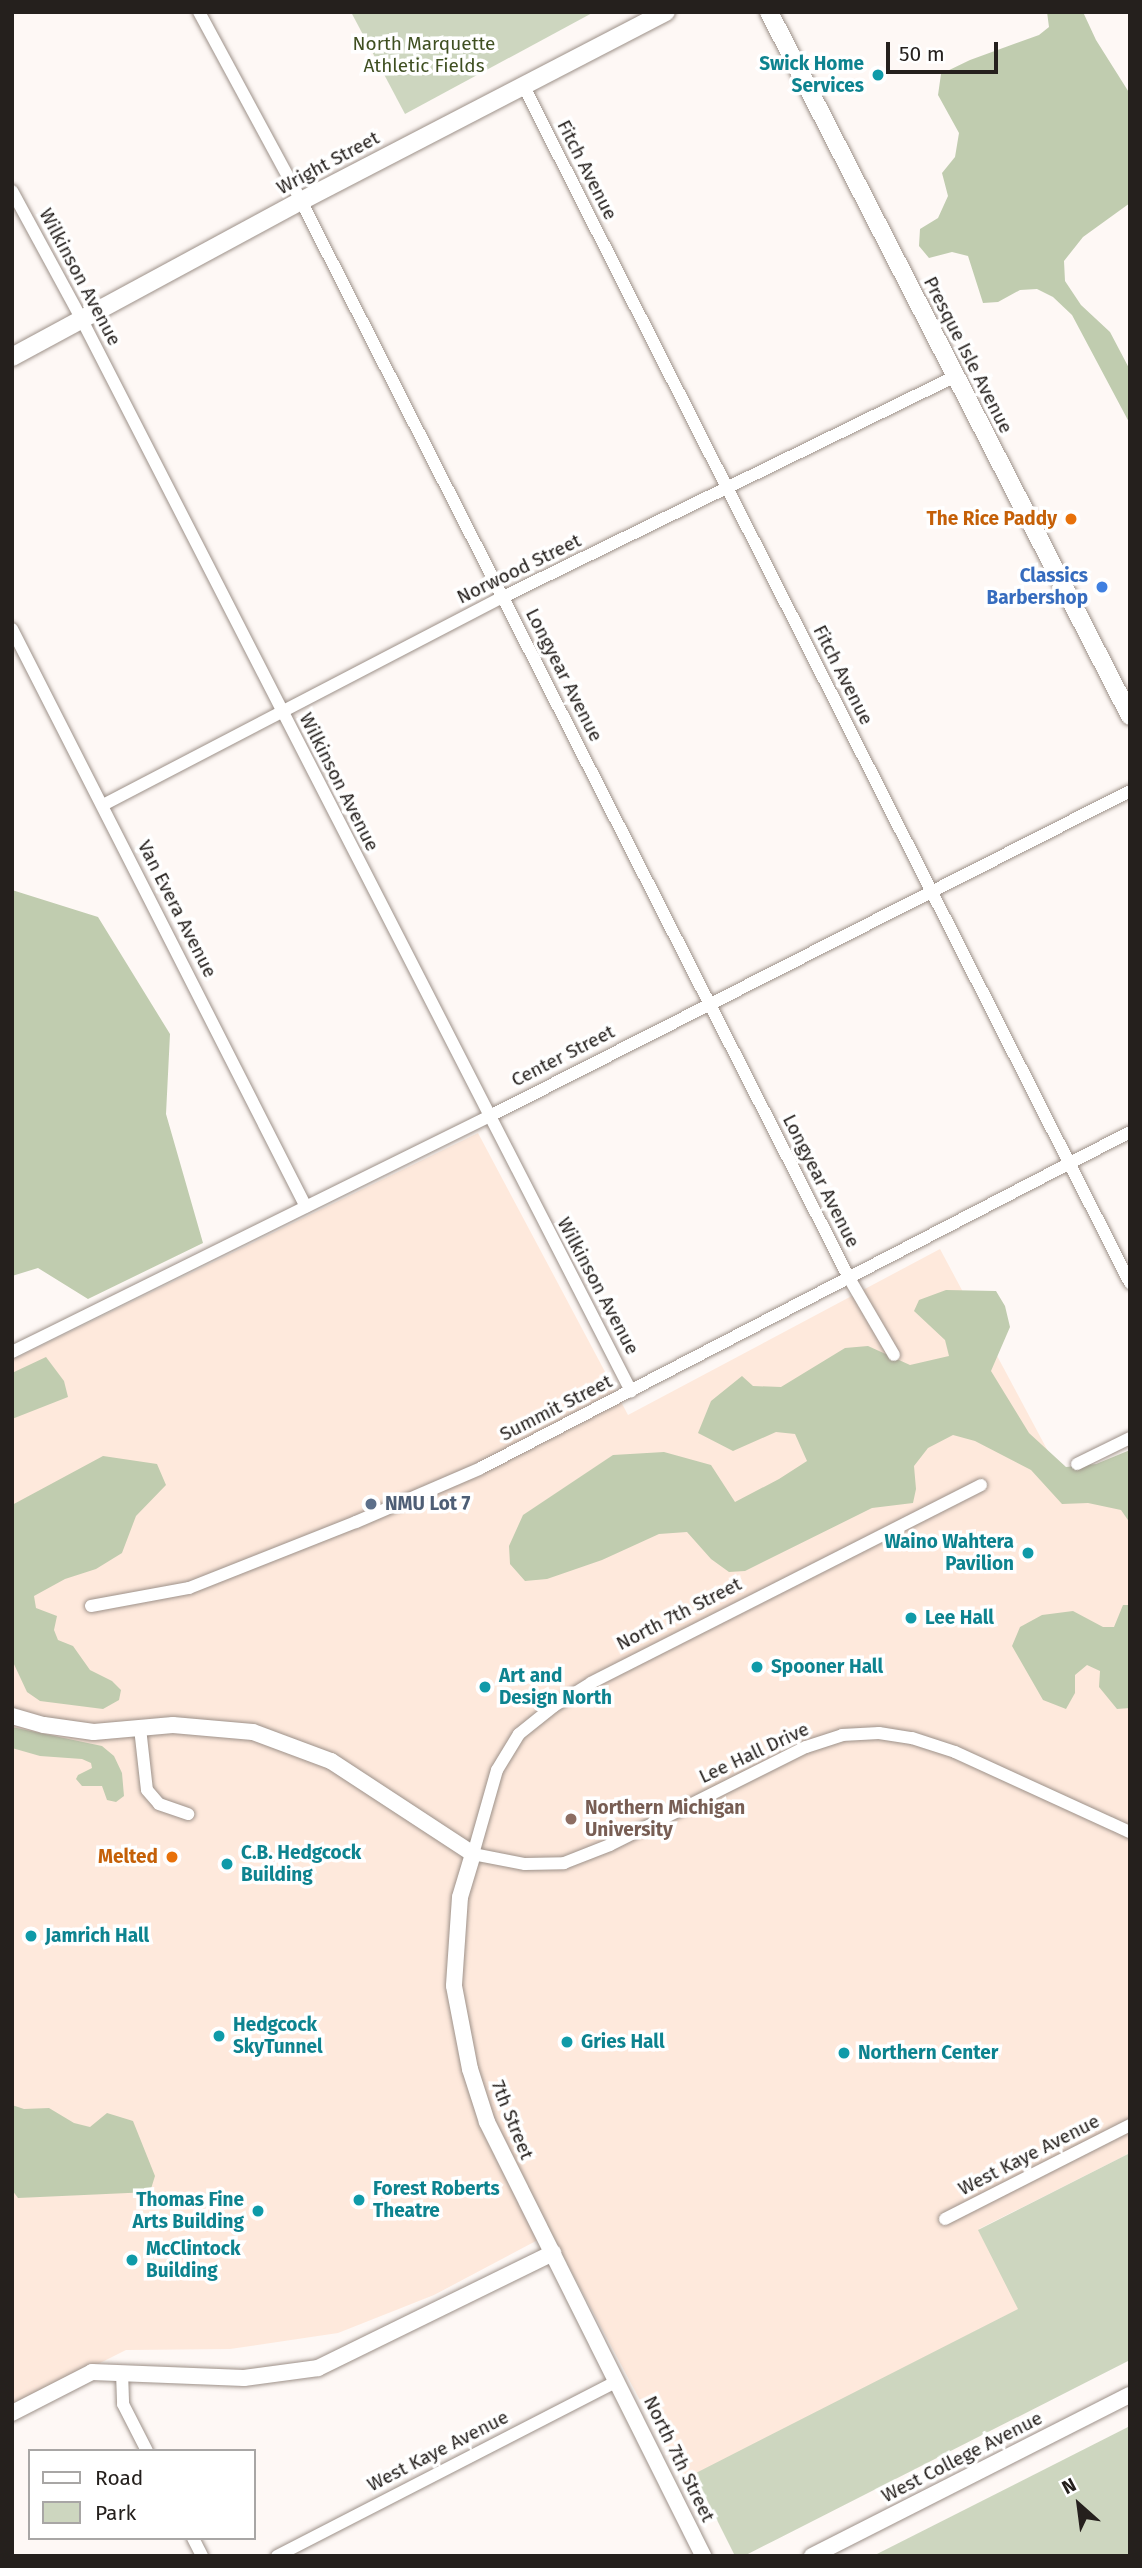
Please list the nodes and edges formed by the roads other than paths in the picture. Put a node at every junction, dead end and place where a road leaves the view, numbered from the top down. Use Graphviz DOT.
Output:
graph roads {
  1 [pos="199,12"];
  2 [pos="666,12"];
  3 [pos="769,12"];
  4 [pos="523,85"];
  5 [pos="12,191"];
  6 [pos="301,201"];
  7 [pos="82,320"];
  8 [pos="12,357"];
  9 [pos="956,376"];
  10 [pos="728,490"];
  11 [pos="503,597"];
  12 [pos="12,629"];
  13 [pos="281,712"];
  14 [pos="1130,716"];
  15 [pos="1130,791"];
  16 [pos="103,805"];
  17 [pos="931,892"];
  18 [pos="709,1004"];
  19 [pos="488,1116"];
  20 [pos="1130,1132"];
  21 [pos="1070,1164"];
  22 [pos="306,1208"];
  23 [pos="849,1278"];
  24 [pos="1130,1283"];
  25 [pos="12,1352"];
  26 [pos="894,1355"];
  27 [pos="631,1391"];
  28 [pos="1130,1438"];
  29 [pos="1077,1464"];
  30 [pos="981,1485"];
  31 [pos="91,1606"];
  32 [pos="12,1716"];
  33 [pos="140,1728"];
  34 [pos="188,1814"];
  35 [pos="1130,1832"];
  36 [pos="473,1854"];
  37 [pos="1130,2125"];
  38 [pos="945,2218"];
  39 [pos="553,2253"];
  40 [pos="122,2372"];
  41 [pos="617,2381"];
  42 [pos="1130,2395"];
  43 [pos="12,2413"];
  44 [pos="146,2449"];
  45 [pos="193,2540"];
  46 [pos="202,2556"];
  47 [pos="277,2556"];
  48 [pos="703,2556"];
  49 [pos="812,2556"];
  1 -- 6 [label="street, Longyear Avenue"];
  2 -- 4 [label="main road, Wright Street"];
  3 -- 9 [label="main road, Presque Isle Avenue"];
  4 -- 6 [label="main road, Wright Street"];
  4 -- 10 [label="street, Fitch Avenue"];
  5 -- 7 [label="street, Wilkinson Avenue"];
  6 -- 7 [label="main road, Wright Street"];
  6 -- 11 [label="street, Longyear Avenue"];
  7 -- 8 [label="main road, Wright Street"];
  7 -- 13 [label="street, Wilkinson Avenue"];
  9 -- 10 [label="street, Norwood Street"];
  9 -- 14 [label="main road, Presque Isle Avenue"];
  10 -- 11 [label="street, Norwood Street"];
  10 -- 17 [label="street, Fitch Avenue"];
  11 -- 13 [label="street, Norwood Street"];
  11 -- 18 [label="street, Longyear Avenue"];
  12 -- 16 [label="street, Van Evera Avenue"];
  13 -- 16 [label="street, Norwood Street"];
  13 -- 19 [label="street, Wilkinson Avenue"];
  15 -- 17 [label="street, Center Street"];
  16 -- 22 [label="street, Van Evera Avenue"];
  17 -- 18 [label="street, Center Street"];
  17 -- 21 [label="street, Fitch Avenue"];
  18 -- 19 [label="street, Center Street"];
  18 -- 23 [label="street, Longyear Avenue"];
  19 -- 22 [label="street, Center Street"];
  19 -- 27 [label="street, Wilkinson Avenue"];
  20 -- 21 [label="street, Summit Street"];
  21 -- 23 [label="street, Summit Street"];
  21 -- 24 [label="street, Fitch Avenue"];
  22 -- 25 [label="street, Center Street"];
  23 -- 26 [label="street, Longyear Avenue"];
  23 -- 27 [label="street, Summit Street"];
  27 -- 31 [label="street, Summit Street"];
  28 -- 29 [label="street"];
  30 -- 36 [label="street, North 7th Street"];
  32 -- 33 [label="street"];
  33 -- 34 [label="street"];
  33 -- 36 [label="street"];
  35 -- 36 [label="street, Lee Hall Drive"];
  36 -- 39 [label="street, 7th Street"];
  37 -- 38 [label="street, West Kaye Avenue"];
  39 -- 40 [label="street"];
  39 -- 41 [label="street, 7th Street"];
  40 -- 43 [label="street"];
  40 -- 44 [label="street"];
  41 -- 47 [label="street, West Kaye Avenue"];
  41 -- 48 [label="street, North 7th Street"];
  42 -- 49 [label="street, West College Avenue"];
  45 -- 46 [label="street"];
}
